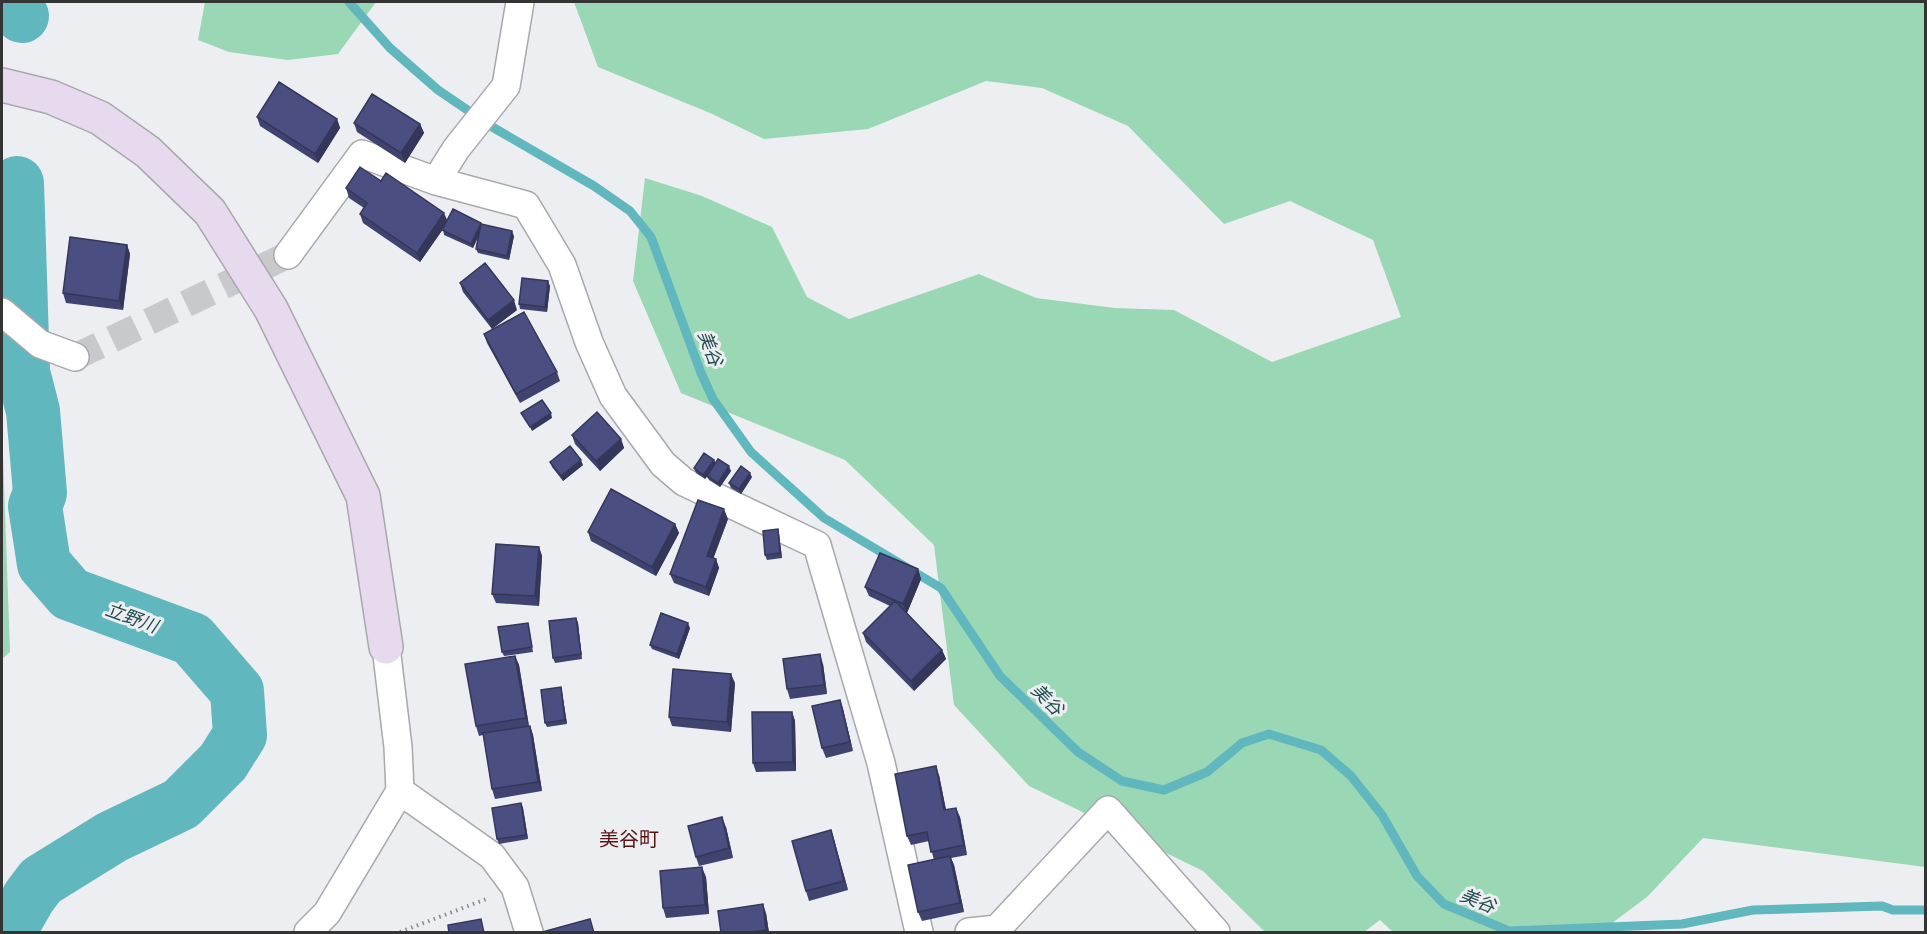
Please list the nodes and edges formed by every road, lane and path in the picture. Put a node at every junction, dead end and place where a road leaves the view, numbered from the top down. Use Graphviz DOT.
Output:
graph roads {
  1 [pos="520,2"];
  2 [pos="2,85"];
  3 [pos="436,181"];
  4 [pos="288,255"];
  5 [pos="2,312"];
  6 [pos="75,357"];
  7 [pos="386,647"];
  8 [pos="400,791"];
  9 [pos="515,887"];
  10 [pos="308,933"];
  11 [pos="400,933"];
  12 [pos="529,933"];
  13 [pos="919,933"];
  14 [pos="969,933"];
  15 [pos="1216,933"];
  1 -- 3 [label="street"];
  2 -- 7 [label="street"];
  3 -- 4 [label="street"];
  3 -- 13 [label="street"];
  5 -- 6 [label="street"];
  7 -- 8 [label="street"];
  8 -- 9 [label="street"];
  8 -- 10 [label="street"];
  9 -- 11 [label="path"];
  9 -- 12 [label="street"];
  14 -- 15 [label="street"];
}
